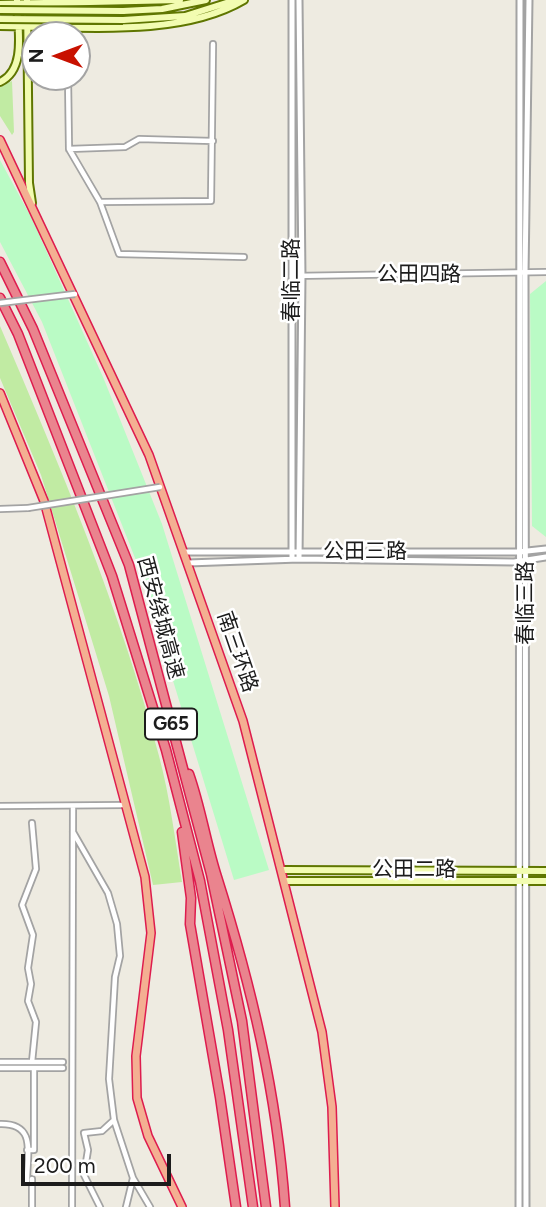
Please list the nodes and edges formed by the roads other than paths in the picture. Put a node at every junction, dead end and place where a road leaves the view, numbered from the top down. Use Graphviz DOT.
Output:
graph roads {
  1 [pos="180,0"];
  2 [pos="206,0"];
  3 [pos="236,0"];
  4 [pos="244,0"];
  5 [pos="292,0"];
  6 [pos="299,0"];
  7 [pos="520,0"];
  8 [pos="529,0"];
  9 [pos="17,2"];
  10 [pos="27,2"];
  11 [pos="0,6"];
  12 [pos="27,21"];
  13 [pos="1,23"];
  14 [pos="91,25"];
  15 [pos="17,26"];
  16 [pos="21,26"];
  17 [pos="213,44"];
  18 [pos="0,82"];
  19 [pos="28,91"];
  20 [pos="68,91"];
  21 [pos="0,140"];
  22 [pos="213,141"];
  23 [pos="69,149"];
  24 [pos="100,202"];
  25 [pos="32,203"];
  26 [pos="244,257"];
  27 [pos="0,262"];
  28 [pos="546,272"];
  29 [pos="522,274"];
  30 [pos="292,276"];
  31 [pos="302,276"];
  32 [pos="75,294"];
  33 [pos="0,298"];
  34 [pos="0,303"];
  35 [pos="0,393"];
  36 [pos="160,486"];
  37 [pos="0,509"];
  38 [pos="546,549"];
  39 [pos="184,552"];
  40 [pos="522,552"];
  41 [pos="296,556"];
  42 [pos="546,557"];
  43 [pos="522,561"];
  44 [pos="188,563"];
  45 [pos="168,714"];
  46 [pos="166,750"];
  47 [pos="127,804"];
  48 [pos="0,806"];
  49 [pos="73,806"];
  50 [pos="32,823"];
  51 [pos="73,830"];
  52 [pos="283,870"];
  53 [pos="523,871"];
  54 [pos="546,871"];
  55 [pos="285,881"];
  56 [pos="546,881"];
  57 [pos="523,882"];
  58 [pos="0,1062"];
  59 [pos="33,1065"];
  60 [pos="63,1065"];
  61 [pos="0,1068"];
  62 [pos="114,1120"];
  63 [pos="0,1124"];
  64 [pos="27,1150"];
  65 [pos="133,1178"];
  66 [pos="33,1207"];
  67 [pos="72,1207"];
  68 [pos="100,1207"];
  69 [pos="125,1207"];
  70 [pos="150,1207"];
  71 [pos="182,1207"];
  72 [pos="236,1207"];
  73 [pos="253,1207"];
  74 [pos="266,1207"];
  75 [pos="285,1207"];
  76 [pos="335,1207"];
  77 [pos="519,1207"];
  78 [pos="526,1207"];
  1 -- 10 [label="main road"];
  2 -- 11 [label="main road, bridge"];
  3 -- 13 [label="main road, bridge"];
  4 -- 14 [label="main road"];
  5 -- 30 [label="street, 春临二路"];
  6 -- 31 [label="street, 春临二路"];
  7 -- 29 [label="street, 春临三路"];
  8 -- 29 [label="street, 春临三路"];
  9 -- 10 [label="main road"];
  9 -- 11 [label="main road"];
  9 -- 15 [label="main road"];
  10 -- 12 [label="main road"];
  13 -- 15 [label="main road"];
  15 -- 16 [label="main road"];
  15 -- 18 [label="main road"];
  17 -- 22 [label="street"];
  19 -- 25 [label="main road"];
  20 -- 23 [label="street"];
  21 -- 25 [label="highway, 南三环路"];
  22 -- 23 [label="street"];
  22 -- 24 [label="street"];
  23 -- 24 [label="street"];
  24 -- 26 [label="street"];
  25 -- 32 [label="highway, 南三环路"];
  27 -- 45 [label="highway, 西安绕城高速 / G65"];
  28 -- 29 [label="street, 公田四路"];
  29 -- 31 [label="street, 公田四路"];
  29 -- 40 [label="street, 春临三路"];
  30 -- 31 [label="street, 公田四路"];
  30 -- 41 [label="street, 春临二路"];
  31 -- 41 [label="street, 春临二路"];
  32 -- 34 [label="street, bridge"];
  32 -- 36 [label="highway, 南三环路"];
  33 -- 46 [label="highway, 西安绕城高速 / G65"];
  35 -- 47 [label="highway"];
  36 -- 37 [label="street, bridge"];
  36 -- 39 [label="highway, 南三环路"];
  38 -- 40 [label="street, 公田三路"];
  39 -- 41 [label="street, 公田三路"];
  39 -- 44 [label="highway, 南三环路"];
  40 -- 41 [label="street, 公田三路"];
  40 -- 43 [label="street, 春临三路"];
  41 -- 43 [label="street, 公田三路"];
  41 -- 44 [label="street, 公田三路"];
  42 -- 43 [label="street, 公田三路"];
  43 -- 53 [label="street, 春临三路"];
  44 -- 52 [label="highway, 南三环路"];
  45 -- 74 [label="highway, 西安绕城高速 / G65"];
  45 -- 75 [label="highway"];
  46 -- 72 [label="highway"];
  46 -- 73 [label="highway, 西安绕城高速 / G65"];
  47 -- 49 [label="street"];
  47 -- 71 [label="highway"];
  48 -- 49 [label="street"];
  49 -- 51 [label="street"];
  50 -- 59 [label="street"];
  51 -- 62 [label="street"];
  51 -- 67 [label="street"];
  52 -- 53 [label="main road, 公田二路"];
  52 -- 55 [label="highway, 南三环路"];
  53 -- 54 [label="main road, 公田二路"];
  53 -- 57 [label="street, 春临三路"];
  55 -- 57 [label="main road, 公田二路"];
  55 -- 76 [label="highway, 南三环路"];
  56 -- 57 [label="main road, 公田二路"];
  57 -- 77 [label="street, 春临三路"];
  57 -- 78 [label="street, 春临三路"];
  58 -- 59 [label="street"];
  59 -- 60 [label="street"];
  59 -- 61 [label="street"];
  59 -- 64 [label="street"];
  62 -- 65 [label="street"];
  62 -- 68 [label="street"];
  63 -- 64 [label="street"];
  64 -- 66 [label="street"];
  65 -- 69 [label="street"];
  65 -- 70 [label="street"];
}
